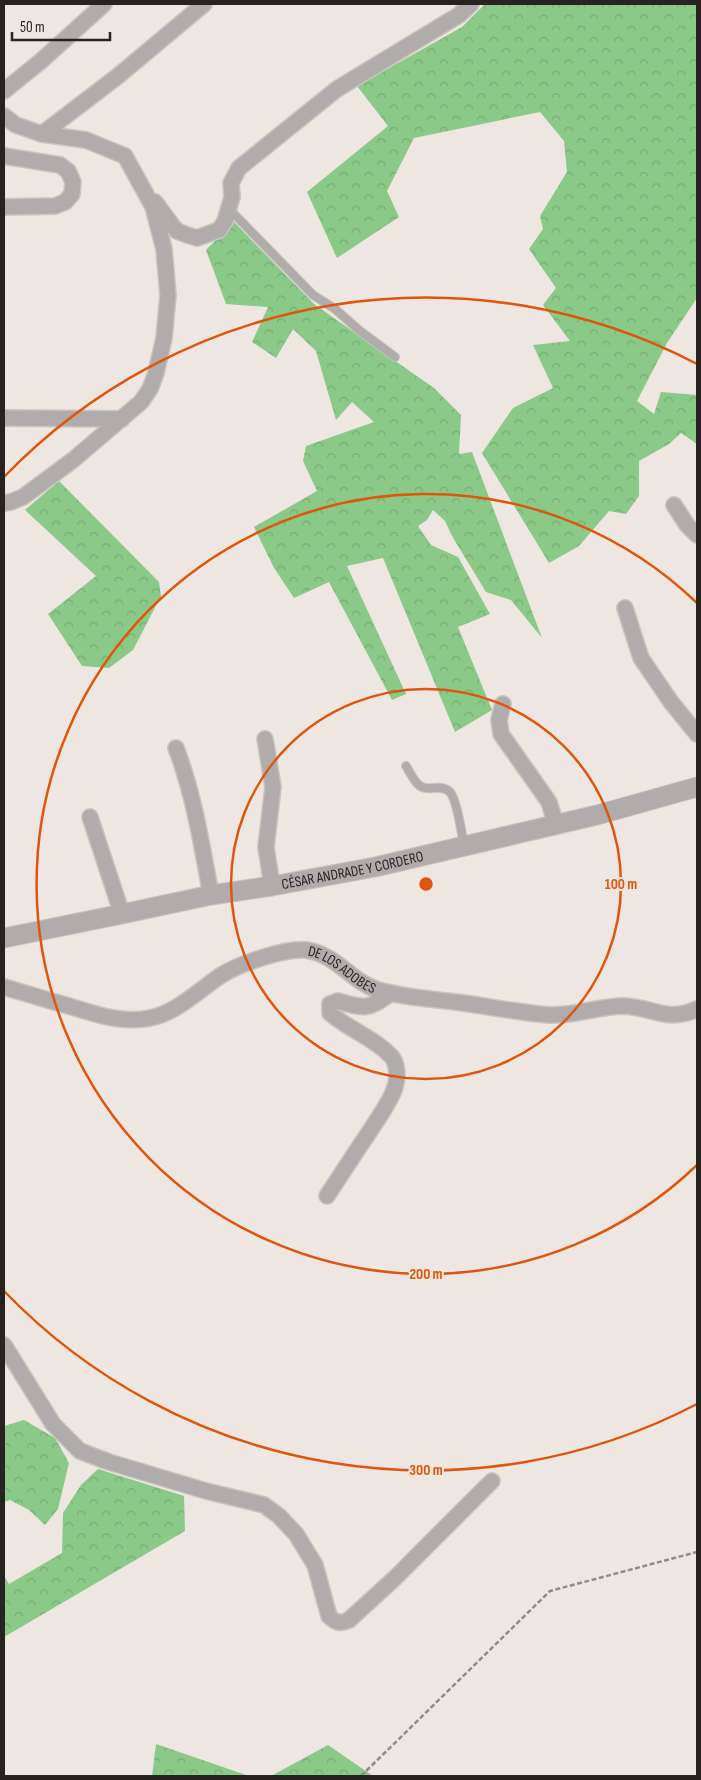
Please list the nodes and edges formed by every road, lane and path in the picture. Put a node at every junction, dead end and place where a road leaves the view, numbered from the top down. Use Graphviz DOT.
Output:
graph roads {
  1 [pos="104,4"];
  2 [pos="204,4"];
  3 [pos="471,4"];
  4 [pos="4,91"];
  5 [pos="4,116"];
  6 [pos="42,134"];
  7 [pos="4,156"];
  8 [pos="148,195"];
  9 [pos="4,207"];
  10 [pos="229,209"];
  11 [pos="394,357"];
  12 [pos="4,418"];
  13 [pos="122,420"];
  14 [pos="4,503"];
  15 [pos="674,505"];
  16 [pos="697,535"];
  17 [pos="625,608"];
  18 [pos="503,704"];
  19 [pos="697,734"];
  20 [pos="265,739"];
  21 [pos="176,748"];
  22 [pos="406,766"];
  23 [pos="697,787"];
  24 [pos="90,817"];
  25 [pos="556,825"];
  26 [pos="464,846"];
  27 [pos="272,886"];
  28 [pos="211,895"];
  29 [pos="122,914"];
  30 [pos="4,938"];
  31 [pos="4,987"];
  32 [pos="391,993"];
  33 [pos="697,1009"];
  34 [pos="327,1196"];
  35 [pos="4,1345"];
  36 [pos="492,1481"];
  37 [pos="697,1552"];
  38 [pos="361,1776"];
  1 -- 4 [label="street"];
  2 -- 6 [label="street"];
  3 -- 10 [label="street"];
  5 -- 6 [label="street"];
  6 -- 8 [label="street"];
  7 -- 9 [label="street"];
  8 -- 10 [label="street"];
  8 -- 13 [label="street"];
  10 -- 11 [label="lane"];
  12 -- 13 [label="street"];
  13 -- 14 [label="street"];
  15 -- 16 [label="street"];
  17 -- 19 [label="street"];
  18 -- 25 [label="street"];
  20 -- 27 [label="street"];
  21 -- 28 [label="street"];
  22 -- 26 [label="lane"];
  23 -- 25 [label="street, CÉSAR ANDRADE Y CORDERO"];
  24 -- 29 [label="street"];
  25 -- 26 [label="street, CÉSAR ANDRADE Y CORDERO"];
  26 -- 27 [label="street, CÉSAR ANDRADE Y CORDERO"];
  27 -- 28 [label="street, CÉSAR ANDRADE Y CORDERO"];
  28 -- 29 [label="street, CÉSAR ANDRADE Y CORDERO"];
  29 -- 30 [label="street, CÉSAR ANDRADE Y CORDERO"];
  31 -- 32 [label="street, DE LOS ADOBES"];
  32 -- 33 [label="street, DE LOS ADOBES"];
  32 -- 34 [label="street"];
  35 -- 36 [label="street"];
  37 -- 38 [label="path"];
}
